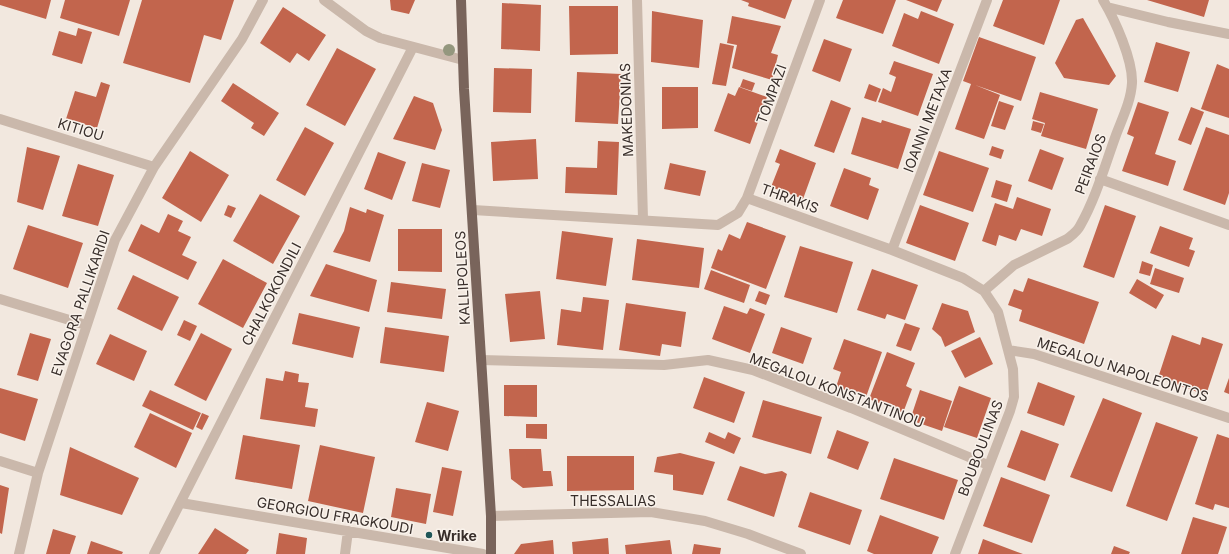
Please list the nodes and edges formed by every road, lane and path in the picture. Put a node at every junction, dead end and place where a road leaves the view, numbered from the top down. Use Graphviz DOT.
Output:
graph roads {
  1 [pos="263,0"];
  2 [pos="324,0"];
  3 [pos="461,0"];
  4 [pos="638,0"];
  5 [pos="820,0"];
  6 [pos="987,0"];
  7 [pos="1105,4"];
  8 [pos="1229,34"];
  9 [pos="412,47"];
  10 [pos="463,60"];
  11 [pos="0,118"];
  12 [pos="154,167"];
  13 [pos="1100,179"];
  14 [pos="747,198"];
  15 [pos="473,210"];
  16 [pos="644,219"];
  17 [pos="1229,225"];
  18 [pos="892,250"];
  19 [pos="984,291"];
  20 [pos="0,299"];
  21 [pos="86,325"];
  22 [pos="1008,350"];
  23 [pos="480,360"];
  24 [pos="1229,418"];
  25 [pos="0,461"];
  26 [pos="988,465"];
  27 [pos="38,473"];
  28 [pos="181,503"];
  29 [pos="492,516"];
  30 [pos="348,531"];
  31 [pos="19,554"];
  32 [pos="154,554"];
  33 [pos="345,554"];
  34 [pos="483,554"];
  35 [pos="491,554"];
  36 [pos="801,554"];
  37 [pos="955,554"];
  1 -- 12 [label="street, EVAGORA PALLIKARIDI"];
  2 -- 9 [label="street"];
  3 -- 10 [label="main road, KALLIPOLEOS"];
  4 -- 16 [label="street, MAKEDONIAS"];
  5 -- 14 [label="street, TOMPAZI"];
  6 -- 18 [label="street, IOANNI METAXA"];
  7 -- 8 [label="street"];
  7 -- 13 [label="street, PEIRAIOS"];
  9 -- 10 [label="street"];
  9 -- 28 [label="street, CHALKOKONDILI"];
  10 -- 15 [label="main road, KALLIPOLEOS"];
  11 -- 12 [label="street, KITIOU"];
  12 -- 21 [label="street, EVAGORA PALLIKARIDI"];
  13 -- 17 [label="street"];
  13 -- 19 [label="street, PEIRAIOS"];
  14 -- 16 [label="street, THRAKIS"];
  14 -- 18 [label="street, THRAKIS"];
  15 -- 16 [label="street, THRAKIS"];
  15 -- 23 [label="main road, KALLIPOLEOS"];
  18 -- 19 [label="street, THRAKIS"];
  19 -- 22 [label="street, THRAKIS"];
  20 -- 21 [label="street"];
  21 -- 27 [label="street, EVAGORA PALLIKARIDI"];
  22 -- 24 [label="street, MEGALOU NAPOLEONTOS"];
  22 -- 26 [label="street, BOUBOULINAS"];
  23 -- 26 [label="street, MEGALOU KONSTANTINOU"];
  23 -- 29 [label="main road, KALLIPOLEOS"];
  25 -- 27 [label="street"];
  26 -- 37 [label="street, BOUBOULINAS"];
  27 -- 31 [label="street, EVAGORA PALLIKARIDI"];
  28 -- 30 [label="street, GEORGIOU FRAGKOUDI"];
  28 -- 32 [label="street, CHALKOKONDILI"];
  29 -- 35 [label="main road, KALLIPOLEOS"];
  29 -- 36 [label="street, THESSALIAS"];
  30 -- 33 [label="street"];
  30 -- 34 [label="street, GEORGIOU FRAGKOUDI"];
}
